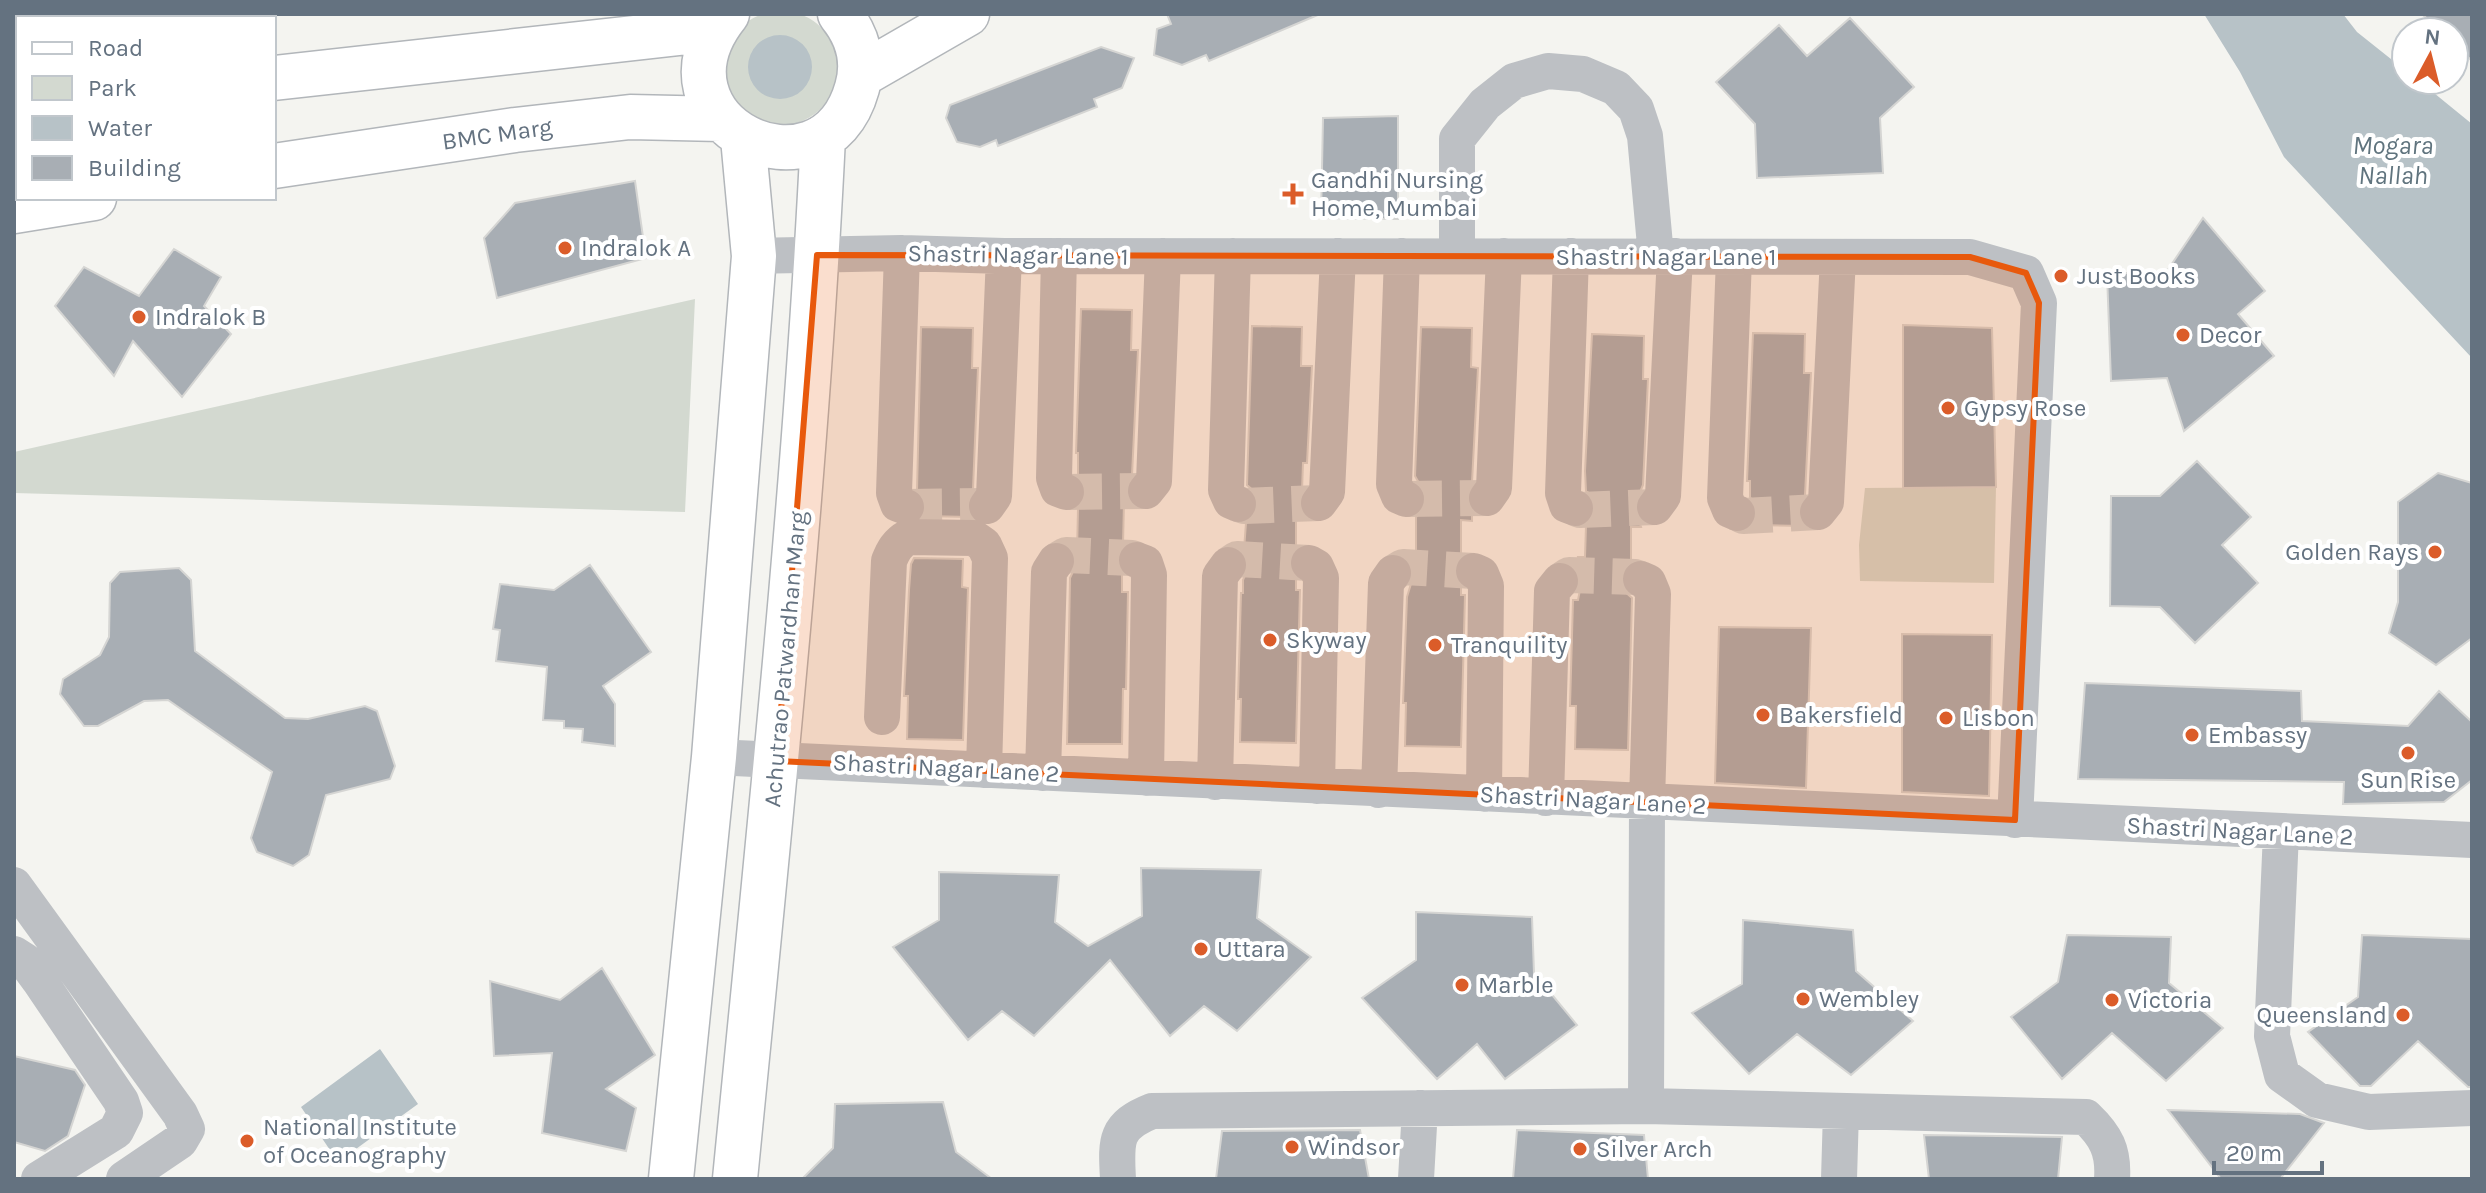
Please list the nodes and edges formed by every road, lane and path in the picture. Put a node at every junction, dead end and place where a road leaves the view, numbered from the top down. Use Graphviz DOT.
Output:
graph roads {
  1 [pos="840,14"];
  2 [pos="967,14"];
  3 [pos="721,22"];
  4 [pos="861,75"];
  5 [pos="276,78"];
  6 [pos="732,128"];
  7 [pos="823,137"];
  8 [pos="276,166"];
  9 [pos="82,200"];
  10 [pos="14,211"];
  11 [pos="902,253"];
  12 [pos="817,255"];
  13 [pos="754,256"];
  14 [pos="1004,256"];
  15 [pos="1059,256"];
  16 [pos="1163,256"];
  17 [pos="1233,256"];
  18 [pos="1338,256"];
  19 [pos="1402,256"];
  20 [pos="1457,256"];
  21 [pos="1504,256"];
  22 [pos="1571,256"];
  23 [pos="1665,256"];
  24 [pos="1838,257"];
  25 [pos="1734,258"];
  26 [pos="1146,491"];
  27 [pos="1066,492"];
  28 [pos="1487,498"];
  29 [pos="1406,499"];
  30 [pos="1319,503"];
  31 [pos="1238,504"];
  32 [pos="987,506"];
  33 [pos="906,507"];
  34 [pos="1655,507"];
  35 [pos="1575,508"];
  36 [pos="1818,512"];
  37 [pos="1737,513"];
  38 [pos="1137,560"];
  39 [pos="1056,561"];
  40 [pos="1309,563"];
  41 [pos="1228,565"];
  42 [pos="1474,571"];
  43 [pos="1393,573"];
  44 [pos="1641,579"];
  45 [pos="1560,581"];
  46 [pos="882,717"];
  47 [pos="714,757"];
  48 [pos="777,761"];
  49 [pos="984,770"];
  50 [pos="1043,773"];
  51 [pos="1146,778"];
  52 [pos="1215,782"];
  53 [pos="1317,786"];
  54 [pos="1379,790"];
  55 [pos="1484,794"];
  56 [pos="1546,798"];
  57 [pos="1647,802"];
  58 [pos="2015,820"];
  59 [pos="2281,833"];
  60 [pos="2472,840"];
  61 [pos="14,885"];
  62 [pos="14,954"];
  63 [pos="1646,1106"];
  64 [pos="1420,1108"];
  65 [pos="2472,1108"];
  66 [pos="1841,1111"];
  67 [pos="39,1179"];
  68 [pos="124,1179"];
  69 [pos="671,1179"];
  70 [pos="735,1179"];
  71 [pos="1118,1179"];
  72 [pos="1416,1179"];
  73 [pos="1839,1179"];
  74 [pos="2112,1179"];
  1 -- 4 [label="main road"];
  2 -- 4 [label="main road"];
  3 -- 5 [label="main road"];
  3 -- 6 [label="main road"];
  4 -- 7 [label="main road"];
  6 -- 7 [label="main road, BMC Marg"];
  6 -- 8 [label="main road, BMC Marg"];
  6 -- 13 [label="main road"];
  7 -- 12 [label="main road, Achutrao Patwardhan Marg"];
  9 -- 10 [label="main road"];
  11 -- 12 [label="street, Shastri Nagar Lane 1"];
  11 -- 14 [label="street, Shastri Nagar Lane 1"];
  11 -- 33 [label="street"];
  12 -- 13 [label="street, Shastri Nagar Lane 1"];
  12 -- 48 [label="main road, Achutrao Patwardhan Marg"];
  13 -- 47 [label="main road"];
  14 -- 15 [label="street, Shastri Nagar Lane 1"];
  14 -- 32 [label="street"];
  15 -- 16 [label="street, Shastri Nagar Lane 1"];
  15 -- 27 [label="street"];
  16 -- 17 [label="street, Shastri Nagar Lane 1"];
  16 -- 26 [label="street"];
  17 -- 18 [label="street, Shastri Nagar Lane 1"];
  17 -- 31 [label="street"];
  18 -- 19 [label="street, Shastri Nagar Lane 1"];
  18 -- 30 [label="street"];
  19 -- 20 [label="street, Shastri Nagar Lane 1"];
  19 -- 29 [label="street"];
  20 -- 21 [label="street, Shastri Nagar Lane 1"];
  20 -- 23 [label="street"];
  21 -- 22 [label="street, Shastri Nagar Lane 1"];
  21 -- 28 [label="street"];
  22 -- 23 [label="street, Shastri Nagar Lane 1"];
  22 -- 35 [label="street"];
  23 -- 25 [label="street, Shastri Nagar Lane 1"];
  23 -- 34 [label="street"];
  24 -- 25 [label="street, Shastri Nagar Lane 1"];
  24 -- 36 [label="street"];
  24 -- 58 [label="street, Shastri Nagar Lane 1"];
  25 -- 37 [label="street"];
  38 -- 51 [label="street"];
  39 -- 50 [label="street"];
  40 -- 53 [label="street"];
  41 -- 52 [label="street"];
  42 -- 55 [label="street"];
  43 -- 54 [label="street"];
  44 -- 57 [label="street"];
  45 -- 56 [label="street"];
  46 -- 49 [label="street"];
  47 -- 48 [label="street, Shastri Nagar Lane 2"];
  47 -- 69 [label="main road"];
  48 -- 49 [label="street, Shastri Nagar Lane 2"];
  48 -- 70 [label="main road, Achutrao Patwardhan Marg"];
  49 -- 50 [label="street, Shastri Nagar Lane 2"];
  50 -- 51 [label="street, Shastri Nagar Lane 2"];
  51 -- 52 [label="street, Shastri Nagar Lane 2"];
  52 -- 53 [label="street, Shastri Nagar Lane 2"];
  53 -- 54 [label="street, Shastri Nagar Lane 2"];
  54 -- 55 [label="street, Shastri Nagar Lane 2"];
  55 -- 56 [label="street, Shastri Nagar Lane 2"];
  56 -- 57 [label="street, Shastri Nagar Lane 2"];
  57 -- 58 [label="street, Shastri Nagar Lane 2"];
  57 -- 63 [label="street"];
  58 -- 59 [label="street, Shastri Nagar Lane 2"];
  59 -- 60 [label="street, Shastri Nagar Lane 2"];
  59 -- 65 [label="street"];
  61 -- 68 [label="street"];
  62 -- 67 [label="street"];
  63 -- 64 [label="street"];
  63 -- 66 [label="street"];
  64 -- 71 [label="street"];
  64 -- 72 [label="street"];
  66 -- 73 [label="street"];
  66 -- 74 [label="street"];
}
